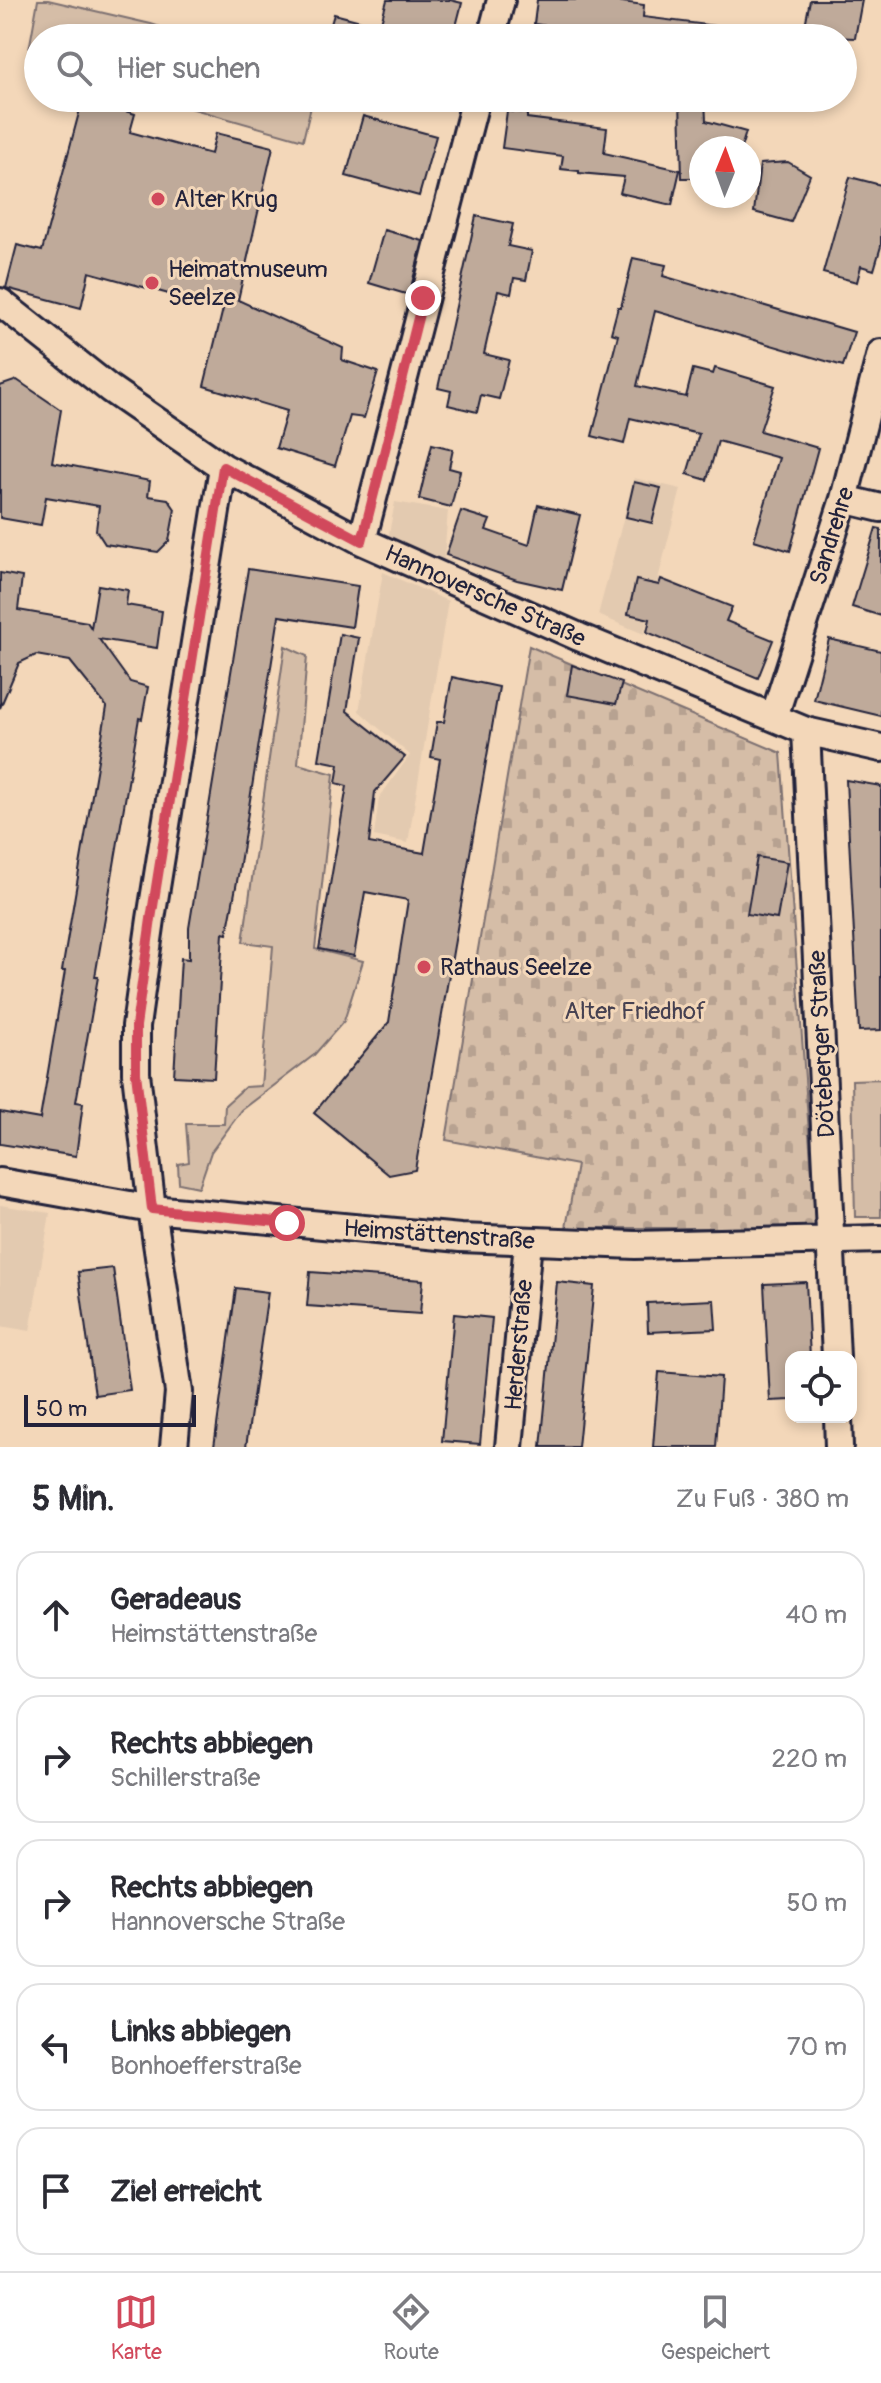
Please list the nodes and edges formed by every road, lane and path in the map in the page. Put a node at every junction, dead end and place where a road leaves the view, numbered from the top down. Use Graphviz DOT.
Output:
graph roads {
  1 [pos="501,0"];
  2 [pos="495,24"];
  3 [pos="472,112"];
  4 [pos="0,302"];
  5 [pos="881,353"];
  6 [pos="223,467"];
  7 [pos="844,499"];
  8 [pos="881,508"];
  9 [pos="362,541"];
  10 [pos="774,717"];
  11 [pos="806,731"];
  12 [pos="881,748"];
  13 [pos="0,1182"];
  14 [pos="152,1209"];
  15 [pos="831,1239"];
  16 [pos="881,1239"];
  17 [pos="528,1242"];
  18 [pos="836,1351"];
  19 [pos="838,1423"];
  20 [pos="174,1447"];
  21 [pos="509,1447"];
  22 [pos="839,1447"];
  1 -- 2 [label="street"];
  3 -- 9 [label="street"];
  4 -- 6 [label="street, Hannoversche Straße"];
  5 -- 7 [label="street, Sandrehre"];
  6 -- 9 [label="street, Hannoversche Straße"];
  6 -- 14 [label="street"];
  7 -- 8 [label="street"];
  7 -- 10 [label="street, Sandrehre"];
  9 -- 10 [label="street, Hannoversche Straße"];
  10 -- 11 [label="street, Hannoversche Straße"];
  11 -- 12 [label="street, Hannoversche Straße"];
  11 -- 15 [label="street, Döteberger Straße"];
  13 -- 14 [label="street, Heimstättenstraße"];
  14 -- 17 [label="street, Heimstättenstraße"];
  14 -- 20 [label="street"];
  15 -- 16 [label="street, Heimstättenstraße"];
  15 -- 17 [label="street, Heimstättenstraße"];
  15 -- 18 [label="street, Döteberger Straße"];
  17 -- 21 [label="street, Herderstraße"];
  19 -- 22 [label="street"];
}
